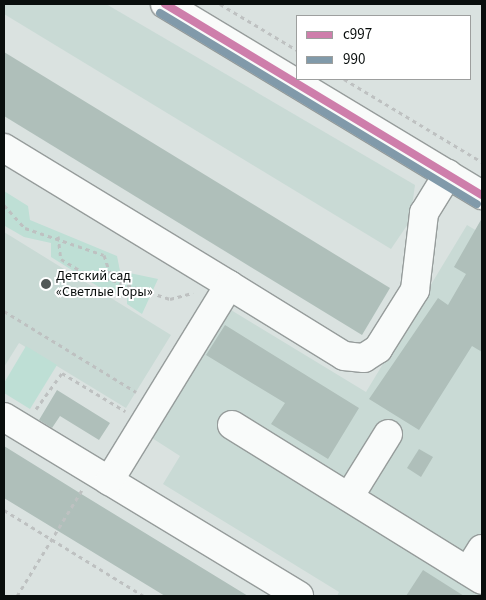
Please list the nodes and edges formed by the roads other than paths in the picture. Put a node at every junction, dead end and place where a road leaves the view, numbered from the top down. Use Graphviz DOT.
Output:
graph roads {
  1 [pos="165,4"];
  2 [pos="4,148"];
  3 [pos="448,174"];
  4 [pos="482,195"];
  5 [pos="229,285"];
  6 [pos="14,423"];
  7 [pos="232,425"];
  8 [pos="388,434"];
  9 [pos="109,480"];
  10 [pos="349,497"];
  11 [pos="478,567"];
  12 [pos="299,596"];
  1 -- 3 [label="street"];
  2 -- 5 [label="street"];
  3 -- 4 [label="street"];
  3 -- 5 [label="street"];
  5 -- 9 [label="street"];
  6 -- 9 [label="street"];
  7 -- 10 [label="street"];
  8 -- 10 [label="street"];
  9 -- 12 [label="street"];
  10 -- 11 [label="street"];
}
